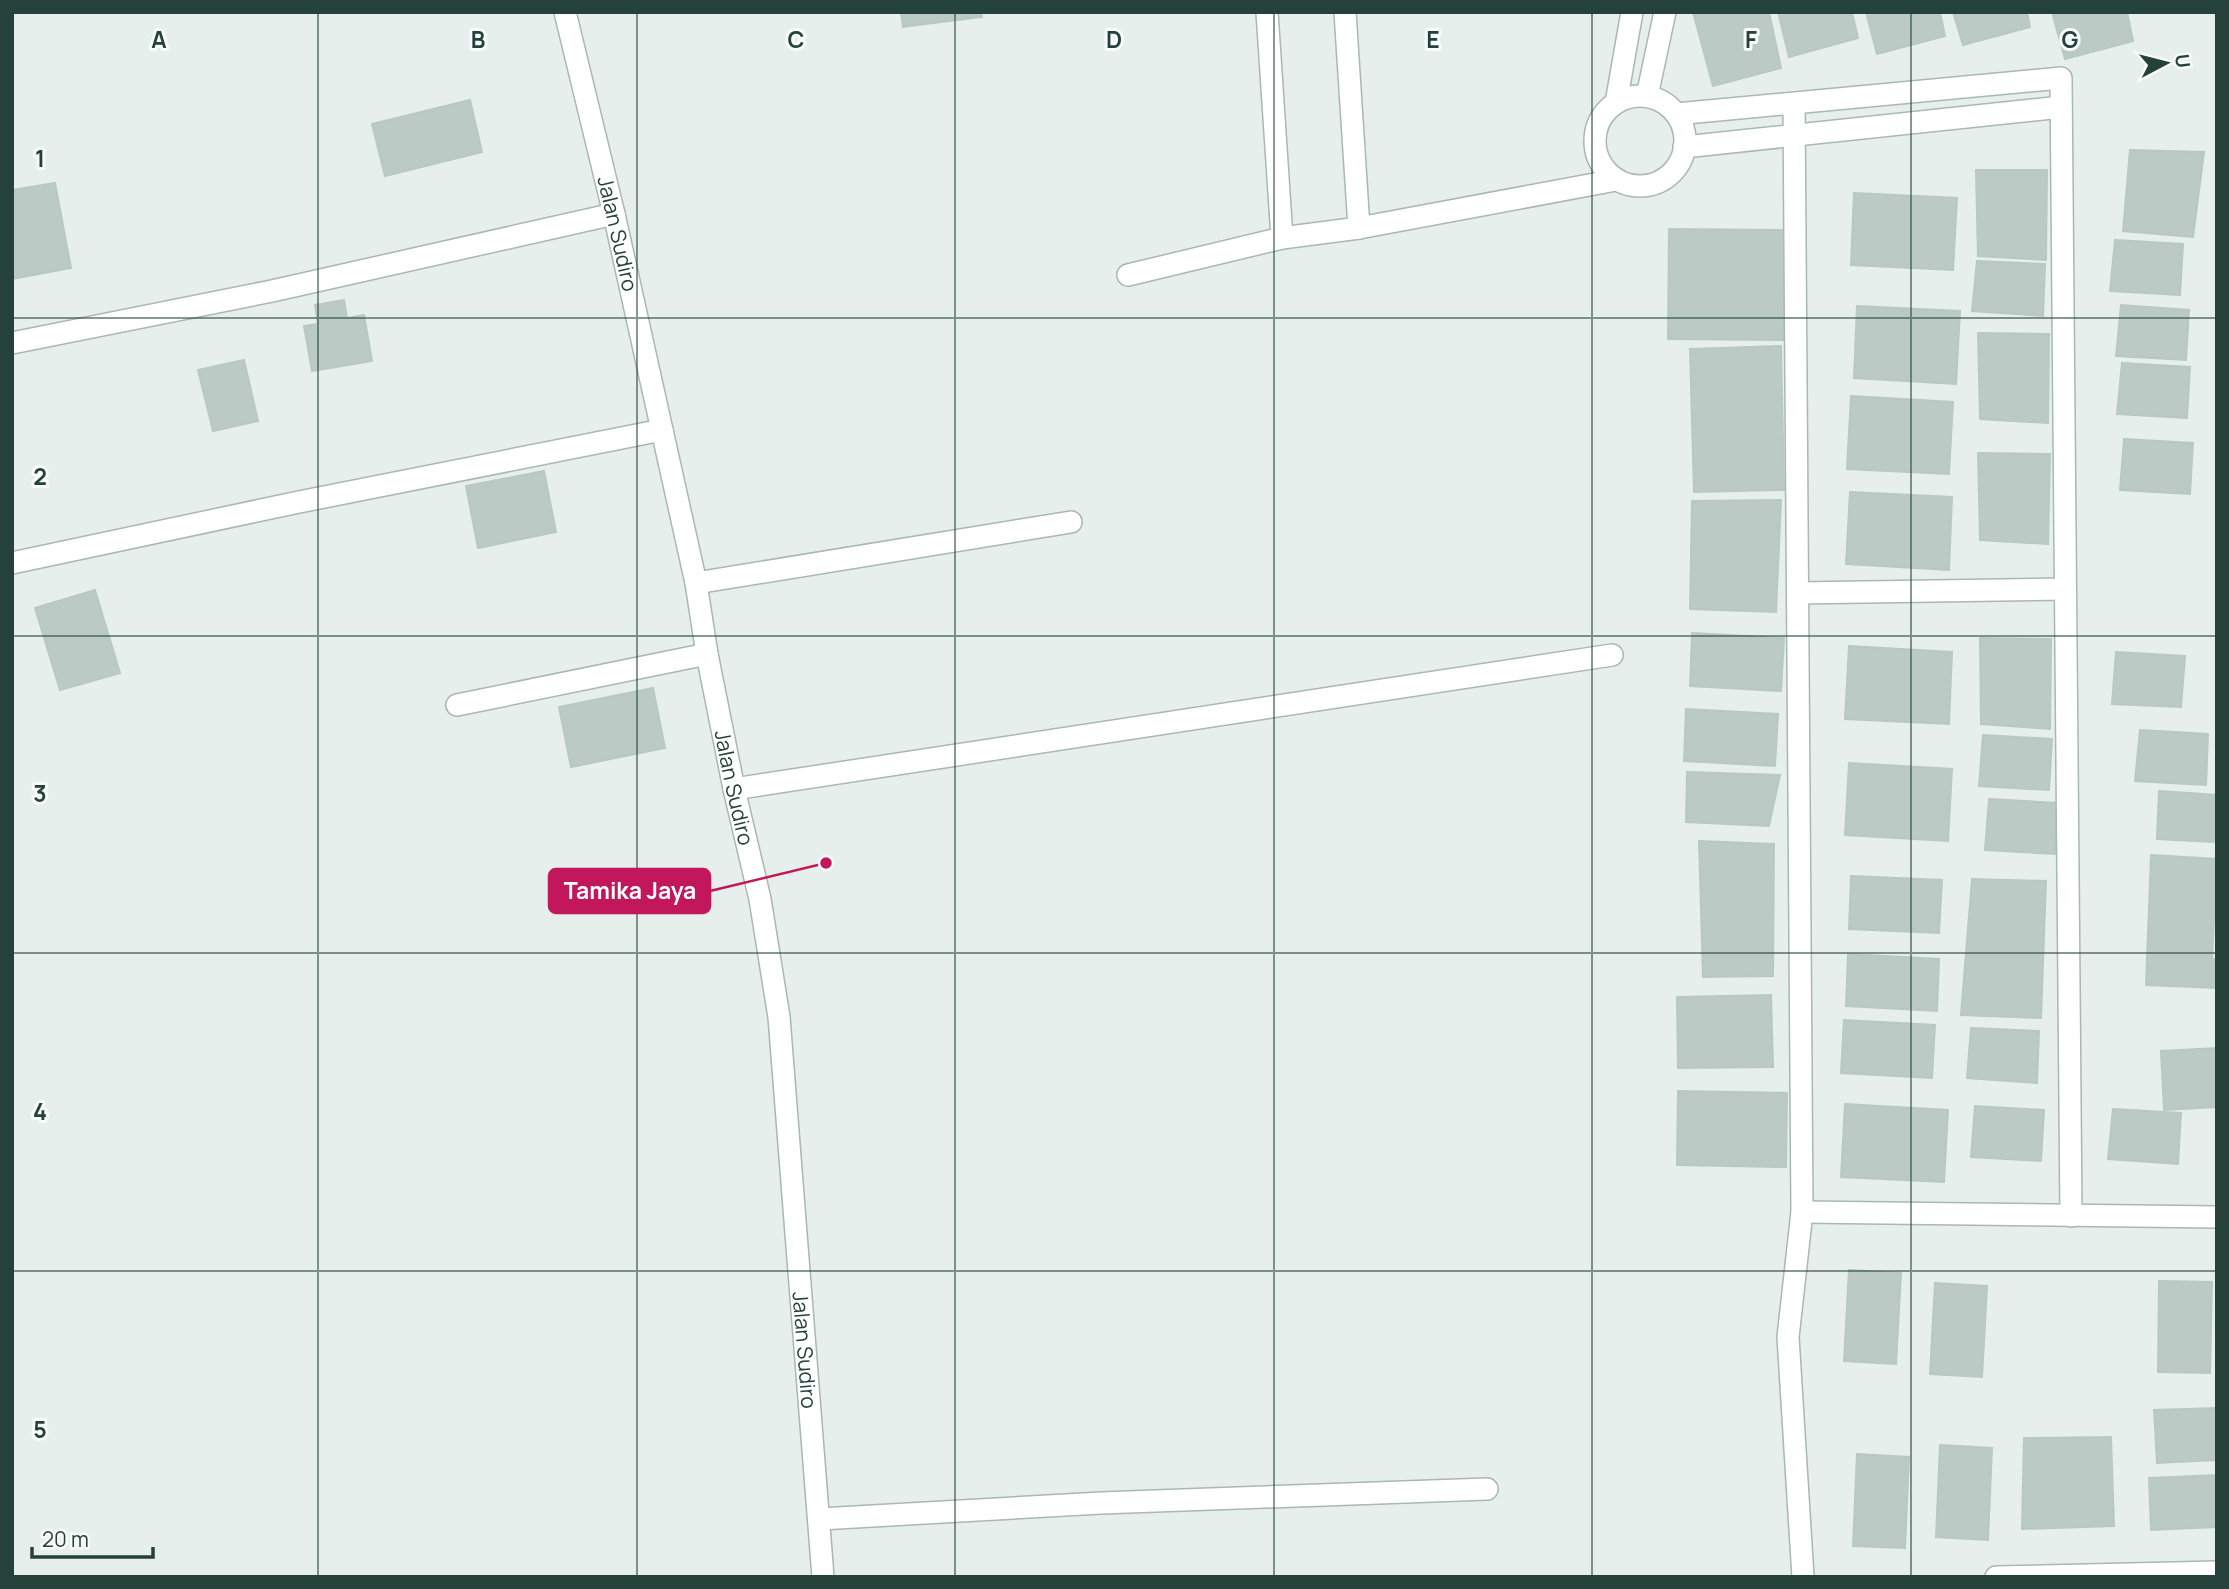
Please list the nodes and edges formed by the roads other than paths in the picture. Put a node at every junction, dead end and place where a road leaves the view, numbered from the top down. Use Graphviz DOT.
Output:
graph roads {
  1 [pos="565,12"];
  2 [pos="1267,12"];
  3 [pos="1345,12"];
  4 [pos="1632,12"];
  5 [pos="1665,12"];
  6 [pos="1647,96"];
  7 [pos="1616,103"];
  8 [pos="1794,104"];
  9 [pos="2061,107"];
  10 [pos="1676,114"];
  11 [pos="1794,134"];
  12 [pos="1684,147"];
  13 [pos="1616,180"];
  14 [pos="614,214"];
  15 [pos="1359,228"];
  16 [pos="1282,238"];
  17 [pos="1128,275"];
  18 [pos="12,343"];
  19 [pos="662,430"];
  20 [pos="1072,522"];
  21 [pos="12,563"];
  22 [pos="696,583"];
  23 [pos="2065,589"];
  24 [pos="1798,593"];
  25 [pos="707,654"];
  26 [pos="1612,655"];
  27 [pos="457,705"];
  28 [pos="734,789"];
  29 [pos="1802,1212"];
  30 [pos="2071,1216"];
  31 [pos="2217,1217"];
  32 [pos="1488,1489"];
  33 [pos="820,1519"];
  34 [pos="2217,1572"];
  35 [pos="823,1577"];
  36 [pos="1803,1577"];
  37 [pos="1996,1577"];
  1 -- 14 [label="street, Jalan Sudiro"];
  2 -- 16 [label="street"];
  3 -- 15 [label="street"];
  4 -- 7 [label="street"];
  5 -- 6 [label="street"];
  6 -- 7 [label="street"];
  6 -- 10 [label="street"];
  7 -- 13 [label="street"];
  8 -- 9 [label="street"];
  8 -- 10 [label="street"];
  8 -- 11 [label="street"];
  9 -- 11 [label="street"];
  9 -- 23 [label="street"];
  10 -- 12 [label="street"];
  11 -- 12 [label="street"];
  11 -- 24 [label="street"];
  12 -- 13 [label="street"];
  13 -- 15 [label="street"];
  14 -- 18 [label="street"];
  14 -- 19 [label="street, Jalan Sudiro"];
  15 -- 16 [label="street"];
  16 -- 17 [label="street"];
  19 -- 21 [label="street"];
  19 -- 22 [label="street, Jalan Sudiro"];
  20 -- 22 [label="street"];
  22 -- 25 [label="street, Jalan Sudiro"];
  23 -- 24 [label="street"];
  23 -- 30 [label="street"];
  24 -- 29 [label="street"];
  25 -- 27 [label="street"];
  25 -- 28 [label="street, Jalan Sudiro"];
  26 -- 28 [label="street"];
  28 -- 33 [label="street, Jalan Sudiro"];
  29 -- 30 [label="street"];
  29 -- 36 [label="street"];
  30 -- 31 [label="street"];
  32 -- 33 [label="street"];
  33 -- 35 [label="street, Jalan Sudiro"];
  34 -- 37 [label="street"];
}
